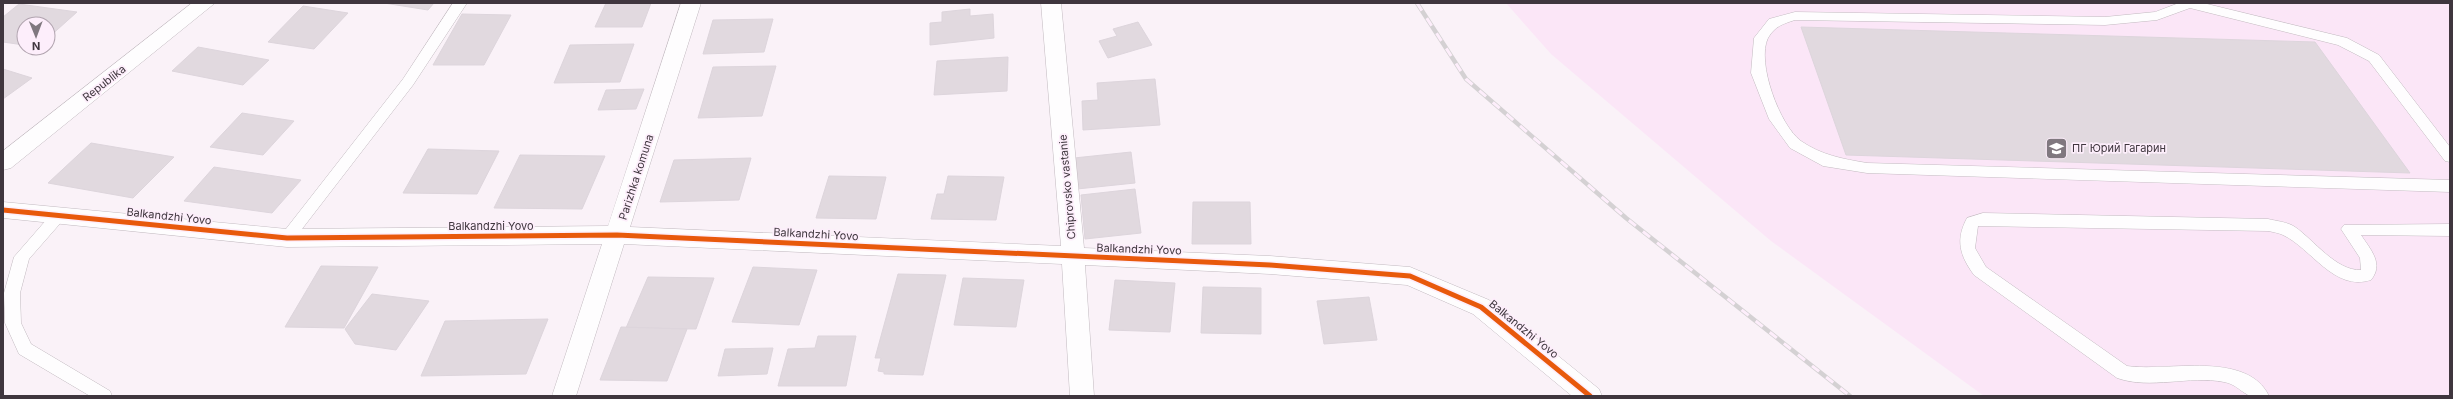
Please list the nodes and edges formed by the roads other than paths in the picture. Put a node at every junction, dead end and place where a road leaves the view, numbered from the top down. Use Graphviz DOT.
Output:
graph roads {
  1 [pos="205,3"];
  2 [pos="460,3"];
  3 [pos="691,3"];
  4 [pos="1051,3"];
  5 [pos="2189,4"];
  6 [pos="2450,157"];
  7 [pos="3,162"];
  8 [pos="2450,186"];
  9 [pos="3,210"];
  10 [pos="59,215"];
  11 [pos="2450,230"];
  12 [pos="617,235"];
  13 [pos="287,238"];
  14 [pos="1073,257"];
  15 [pos="104,396"];
  16 [pos="564,396"];
  17 [pos="1082,396"];
  18 [pos="1590,396"];
  19 [pos="2261,396"];
  1 -- 7 [label="street, Republika"];
  2 -- 13 [label="lane"];
  3 -- 12 [label="street, Parizhka komuna"];
  4 -- 14 [label="street, Chiprovsko vastanie"];
  5 -- 6 [label="lane"];
  5 -- 8 [label="lane"];
  9 -- 10 [label="street, Balkandzhi Yovo"];
  10 -- 13 [label="street, Balkandzhi Yovo"];
  10 -- 15 [label="lane"];
  11 -- 19 [label="lane"];
  12 -- 13 [label="street, Balkandzhi Yovo"];
  12 -- 14 [label="street, Balkandzhi Yovo"];
  12 -- 16 [label="street, Parizhka komuna"];
  14 -- 17 [label="street, Chiprovsko vastanie"];
  14 -- 18 [label="street, Balkandzhi Yovo"];
}
